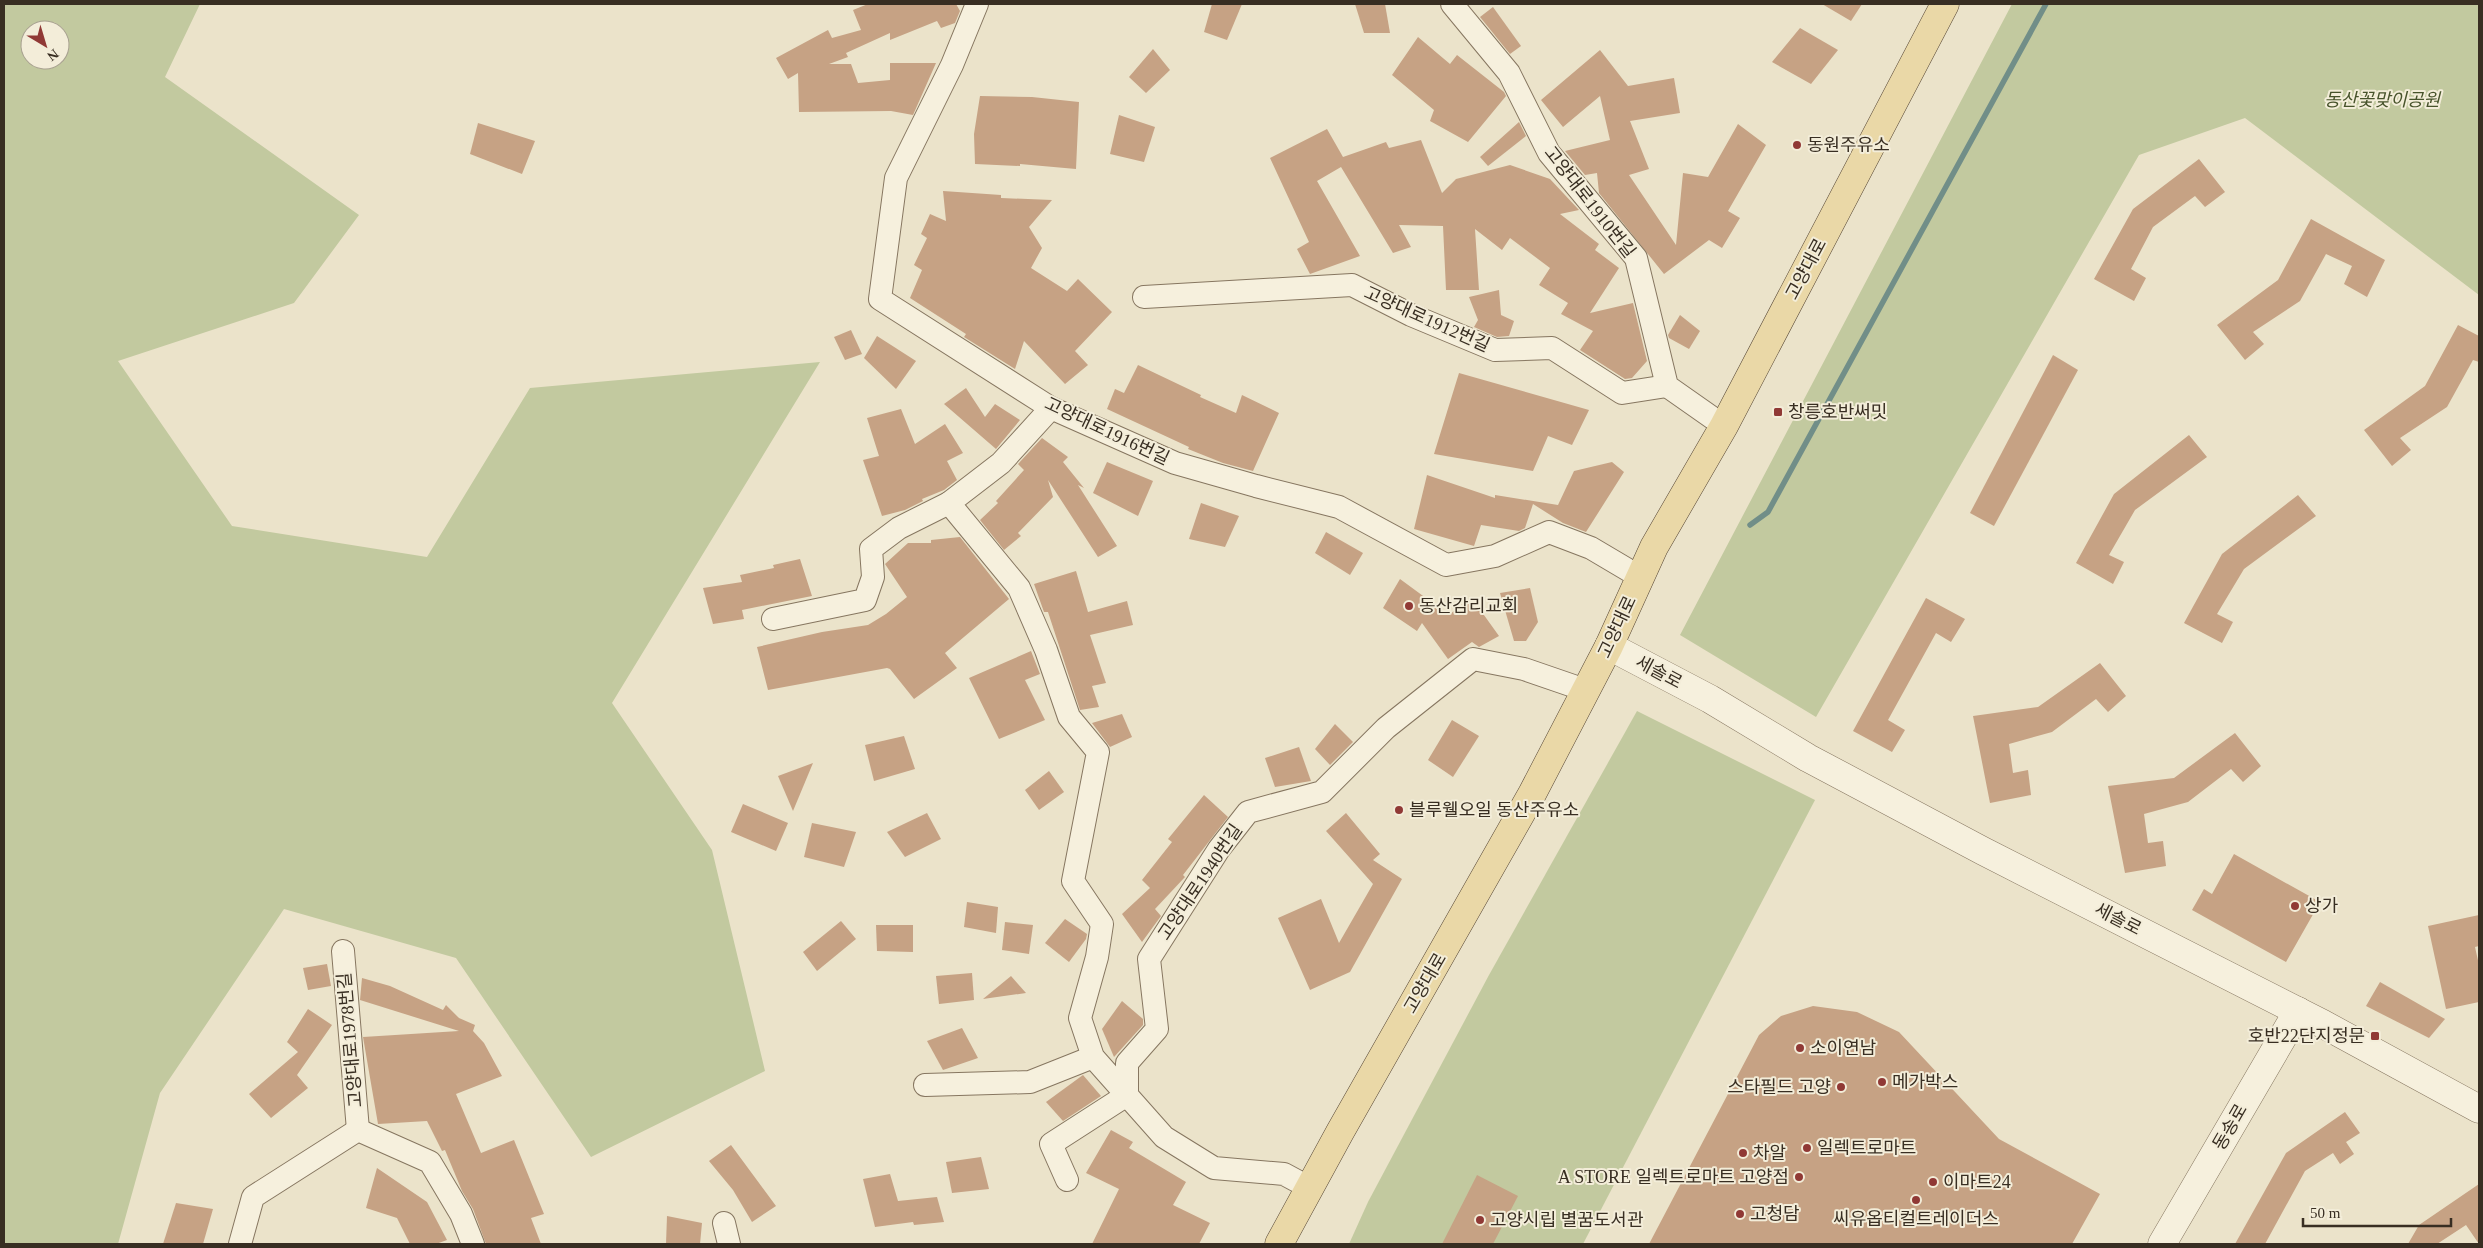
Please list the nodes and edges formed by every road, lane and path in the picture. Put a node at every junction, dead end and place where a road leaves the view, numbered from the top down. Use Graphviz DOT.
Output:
graph roads {
  1 [pos="977,4"];
  2 [pos="1452,4"];
  3 [pos="1944,4"];
  4 [pos="1144,297"];
  5 [pos="1667,386"];
  6 [pos="1051,408"];
  7 [pos="1724,426"];
  8 [pos="949,503"];
  9 [pos="1640,577"];
  10 [pos="773,619"];
  11 [pos="1609,646"];
  12 [pos="1586,690"];
  13 [pos="343,950"];
  14 [pos="2298,1011"];
  15 [pos="1093,1057"];
  16 [pos="925,1085"];
  17 [pos="1127,1096"];
  18 [pos="2479,1109"];
  19 [pos="358,1130"];
  20 [pos="1067,1180"];
  21 [pos="1310,1188"];
  22 [pos="724,1222"];
  23 [pos="240,1244"];
  24 [pos="473,1244"];
  25 [pos="729,1244"];
  26 [pos="1279,1244"];
  27 [pos="2162,1244"];
  1 -- 6 [label="street, 고양대로1916번길"];
  2 -- 5 [label="street, 고양대로1910번길"];
  3 -- 7 [label="main road, 고양대로"];
  4 -- 5 [label="street, 고양대로1912번길"];
  5 -- 7 [label="street"];
  6 -- 8 [label="street"];
  6 -- 9 [label="street, 고양대로1916번길"];
  7 -- 9 [label="main road, 고양대로"];
  8 -- 10 [label="street"];
  8 -- 15 [label="street"];
  9 -- 11 [label="main road, 고양대로"];
  11 -- 12 [label="main road, 고양대로"];
  11 -- 14 [label="street, 세솔로"];
  12 -- 17 [label="street, 고양대로1940번길"];
  12 -- 21 [label="main road, 고양대로"];
  13 -- 19 [label="street, 고양대로1978번길"];
  14 -- 18 [label="street, 세솔로"];
  14 -- 27 [label="street, 동송로"];
  15 -- 16 [label="street"];
  15 -- 17 [label="street"];
  17 -- 20 [label="street"];
  17 -- 21 [label="street"];
  19 -- 23 [label="street, 고양대로1978번길"];
  19 -- 24 [label="street, 고양대로1978번길"];
  21 -- 26 [label="main road, 고양대로"];
  22 -- 25 [label="street"];
}
